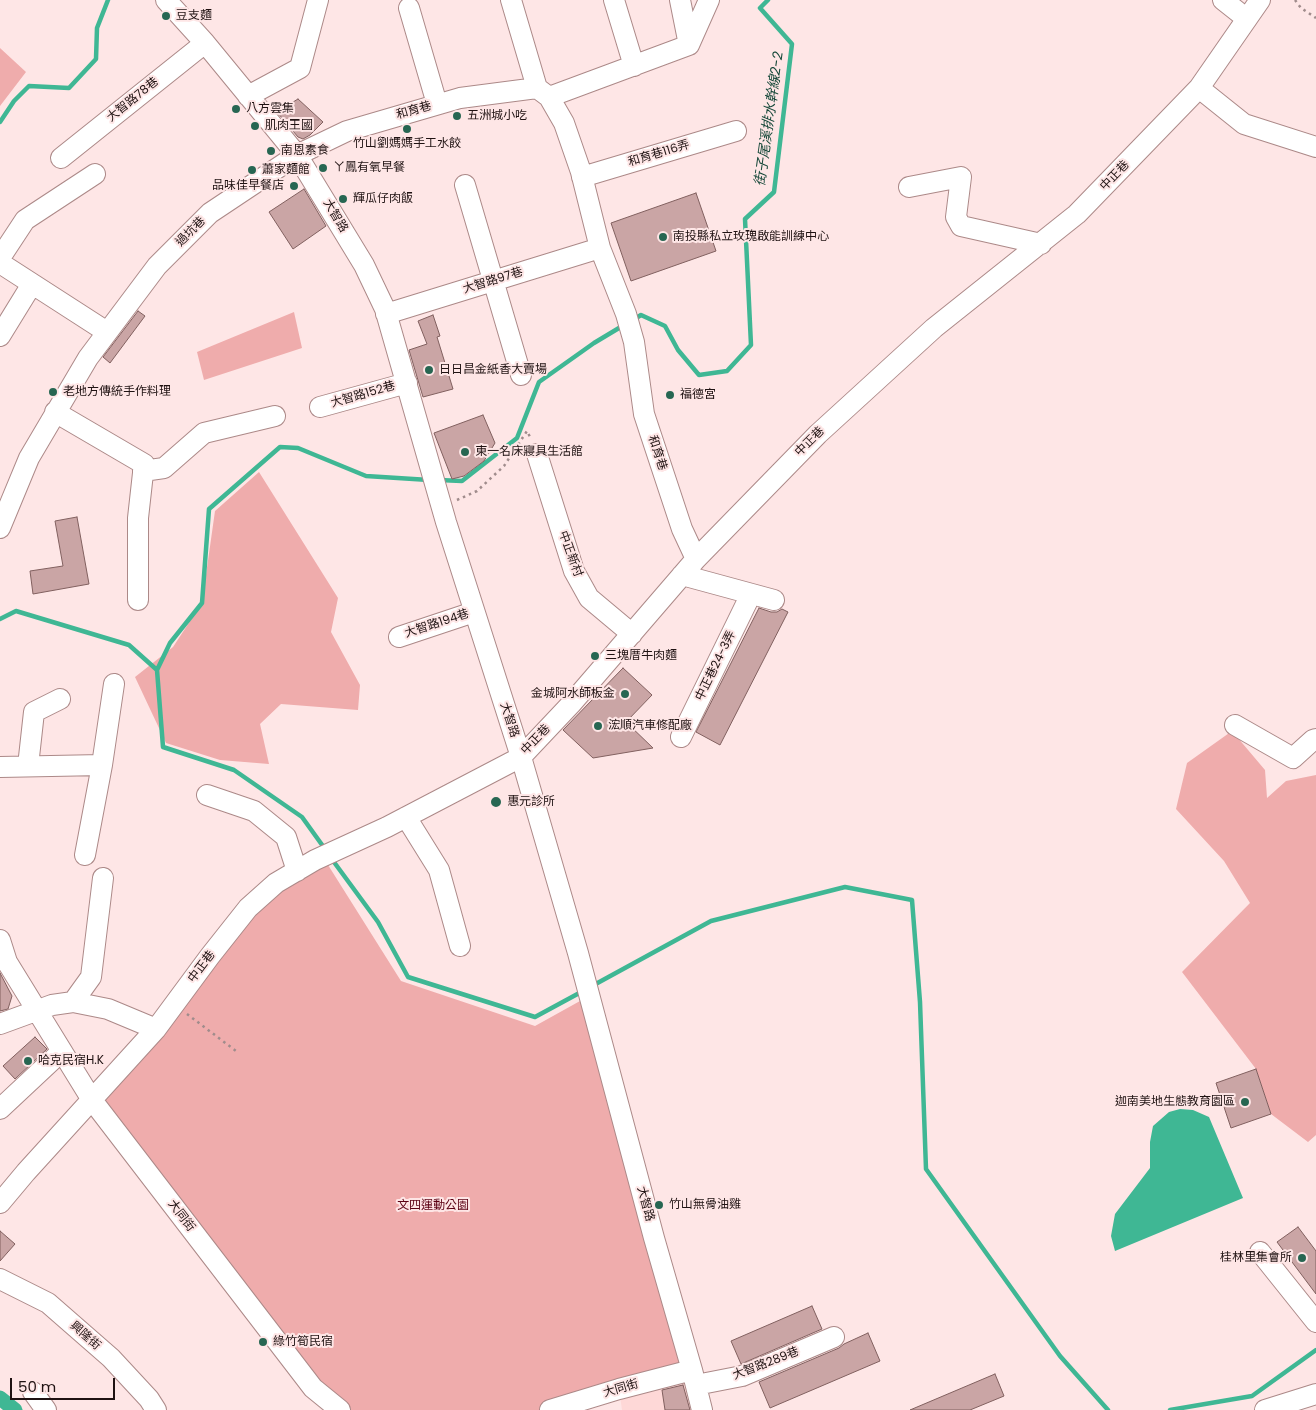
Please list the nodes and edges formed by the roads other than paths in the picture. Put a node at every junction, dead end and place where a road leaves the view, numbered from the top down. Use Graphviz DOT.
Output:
graph roads {
  1 [pos="166,0"];
  2 [pos="318,0"];
  3 [pos="511,0"];
  4 [pos="614,0"];
  5 [pos="680,0"];
  6 [pos="709,0"];
  7 [pos="1223,0"];
  8 [pos="1260,0"];
  9 [pos="408,8"];
  10 [pos="1247,19"];
  11 [pos="205,43"];
  12 [pos="689,45"];
  13 [pos="634,66"];
  14 [pos="1199,88"];
  15 [pos="543,93"];
  16 [pos="248,96"];
  17 [pos="437,104"];
  18 [pos="736,131"];
  19 [pos="1316,147"];
  20 [pos="297,155"];
  21 [pos="61,158"];
  22 [pos="95,174"];
  23 [pos="582,177"];
  24 [pos="465,185"];
  25 [pos="909,187"];
  26 [pos="1041,244"];
  27 [pos="600,248"];
  28 [pos="0,258"];
  29 [pos="0,263"];
  30 [pos="494,281"];
  31 [pos="32,284"];
  32 [pos="386,314"];
  33 [pos="107,332"];
  34 [pos="0,336"];
  35 [pos="521,375"];
  36 [pos="406,383"];
  37 [pos="320,408"];
  38 [pos="55,412"];
  39 [pos="275,416"];
  40 [pos="537,454"];
  41 [pos="143,471"];
  42 [pos="0,528"];
  43 [pos="696,560"];
  44 [pos="682,575"];
  45 [pos="751,594"];
  46 [pos="138,600"];
  47 [pos="774,600"];
  48 [pos="474,612"];
  49 [pos="632,634"];
  50 [pos="399,637"];
  51 [pos="114,684"];
  52 [pos="60,699"];
  53 [pos="1235,725"];
  54 [pos="681,737"];
  55 [pos="1316,739"];
  56 [pos="521,757"];
  57 [pos="102,765"];
  58 [pos="28,766"];
  59 [pos="0,767"];
  60 [pos="207,795"];
  61 [pos="406,817"];
  62 [pos="85,855"];
  63 [pos="297,871"];
  64 [pos="103,878"];
  65 [pos="0,940"];
  66 [pos="460,946"];
  67 [pos="73,1002"];
  68 [pos="36,1010"];
  69 [pos="0,1024"];
  70 [pos="156,1029"];
  71 [pos="62,1051"];
  72 [pos="92,1100"];
  73 [pos="0,1109"];
  74 [pos="0,1203"];
  75 [pos="1260,1252"];
  76 [pos="0,1279"];
  77 [pos="1316,1322"];
  78 [pos="834,1337"];
  79 [pos="694,1377"];
  80 [pos="33,1392"];
  81 [pos="1316,1394"];
  82 [pos="590,1404"];
  83 [pos="703,1409"];
  84 [pos="46,1410"];
  85 [pos="156,1410"];
  86 [pos="340,1410"];
  87 [pos="550,1410"];
  88 [pos="1265,1410"];
  1 -- 11 [label="street, 大智路"];
  2 -- 16 [label="street"];
  3 -- 15 [label="street"];
  4 -- 13 [label="street"];
  5 -- 12 [label="street"];
  6 -- 12 [label="street"];
  7 -- 10 [label="street"];
  8 -- 10 [label="street, 中正巷"];
  9 -- 17 [label="street"];
  10 -- 14 [label="street, 中正巷"];
  11 -- 16 [label="street, 大智路"];
  11 -- 21 [label="street, 大智路78巷"];
  12 -- 13 [label="street, 和育巷"];
  13 -- 15 [label="street, 和育巷"];
  14 -- 19 [label="street"];
  14 -- 26 [label="street, 中正巷"];
  15 -- 17 [label="street, 和育巷"];
  15 -- 23 [label="street"];
  16 -- 20 [label="street, 大智路"];
  17 -- 20 [label="street, 和育巷"];
  18 -- 23 [label="street, 和育巷116弄"];
  20 -- 32 [label="street, 大智路"];
  20 -- 33 [label="street, 過坑巷"];
  22 -- 28 [label="street"];
  23 -- 27 [label="street"];
  24 -- 30 [label="street"];
  25 -- 26 [label="street"];
  26 -- 43 [label="street, 中正巷"];
  27 -- 30 [label="street, 大智路97巷"];
  27 -- 43 [label="street, 和育巷"];
  29 -- 31 [label="street"];
  30 -- 32 [label="street, 大智路97巷"];
  30 -- 35 [label="street"];
  31 -- 33 [label="street"];
  31 -- 34 [label="street"];
  32 -- 36 [label="street, 大智路"];
  33 -- 38 [label="street, 過坑巷"];
  36 -- 37 [label="street, 大智路152巷"];
  36 -- 48 [label="street, 大智路"];
  38 -- 41 [label="street"];
  38 -- 42 [label="street, 過坑巷"];
  39 -- 41 [label="street"];
  40 -- 49 [label="street, 中正新村"];
  41 -- 46 [label="street"];
  43 -- 44 [label="street, 中正巷"];
  44 -- 45 [label="street"];
  44 -- 49 [label="street, 中正巷"];
  45 -- 47 [label="street"];
  45 -- 54 [label="street, 中正巷24-3弄"];
  48 -- 50 [label="street, 大智路194巷"];
  48 -- 56 [label="street, 大智路"];
  49 -- 56 [label="street, 中正巷"];
  51 -- 57 [label="street"];
  52 -- 58 [label="street"];
  53 -- 55 [label="street"];
  56 -- 61 [label="street, 中正巷"];
  56 -- 79 [label="street, 大智路"];
  57 -- 58 [label="street"];
  57 -- 62 [label="street"];
  58 -- 59 [label="street"];
  60 -- 63 [label="street"];
  61 -- 63 [label="street, 中正巷"];
  61 -- 66 [label="street"];
  63 -- 70 [label="street, 中正巷"];
  64 -- 67 [label="street"];
  65 -- 68 [label="street"];
  67 -- 68 [label="street"];
  67 -- 70 [label="street"];
  68 -- 69 [label="street"];
  68 -- 71 [label="street, 大同街"];
  70 -- 72 [label="street, 中正巷"];
  71 -- 72 [label="street, 大同街"];
  71 -- 73 [label="street"];
  72 -- 74 [label="street, 中正巷"];
  72 -- 86 [label="street, 大同街"];
  75 -- 77 [label="street"];
  76 -- 85 [label="street, 興隆街"];
  78 -- 79 [label="street, 大智路289巷"];
  79 -- 82 [label="street, 大同街"];
  79 -- 83 [label="street, 大智路"];
  80 -- 84 [label="street"];
  81 -- 88 [label="street"];
  82 -- 87 [label="street, 大同街"];
}
